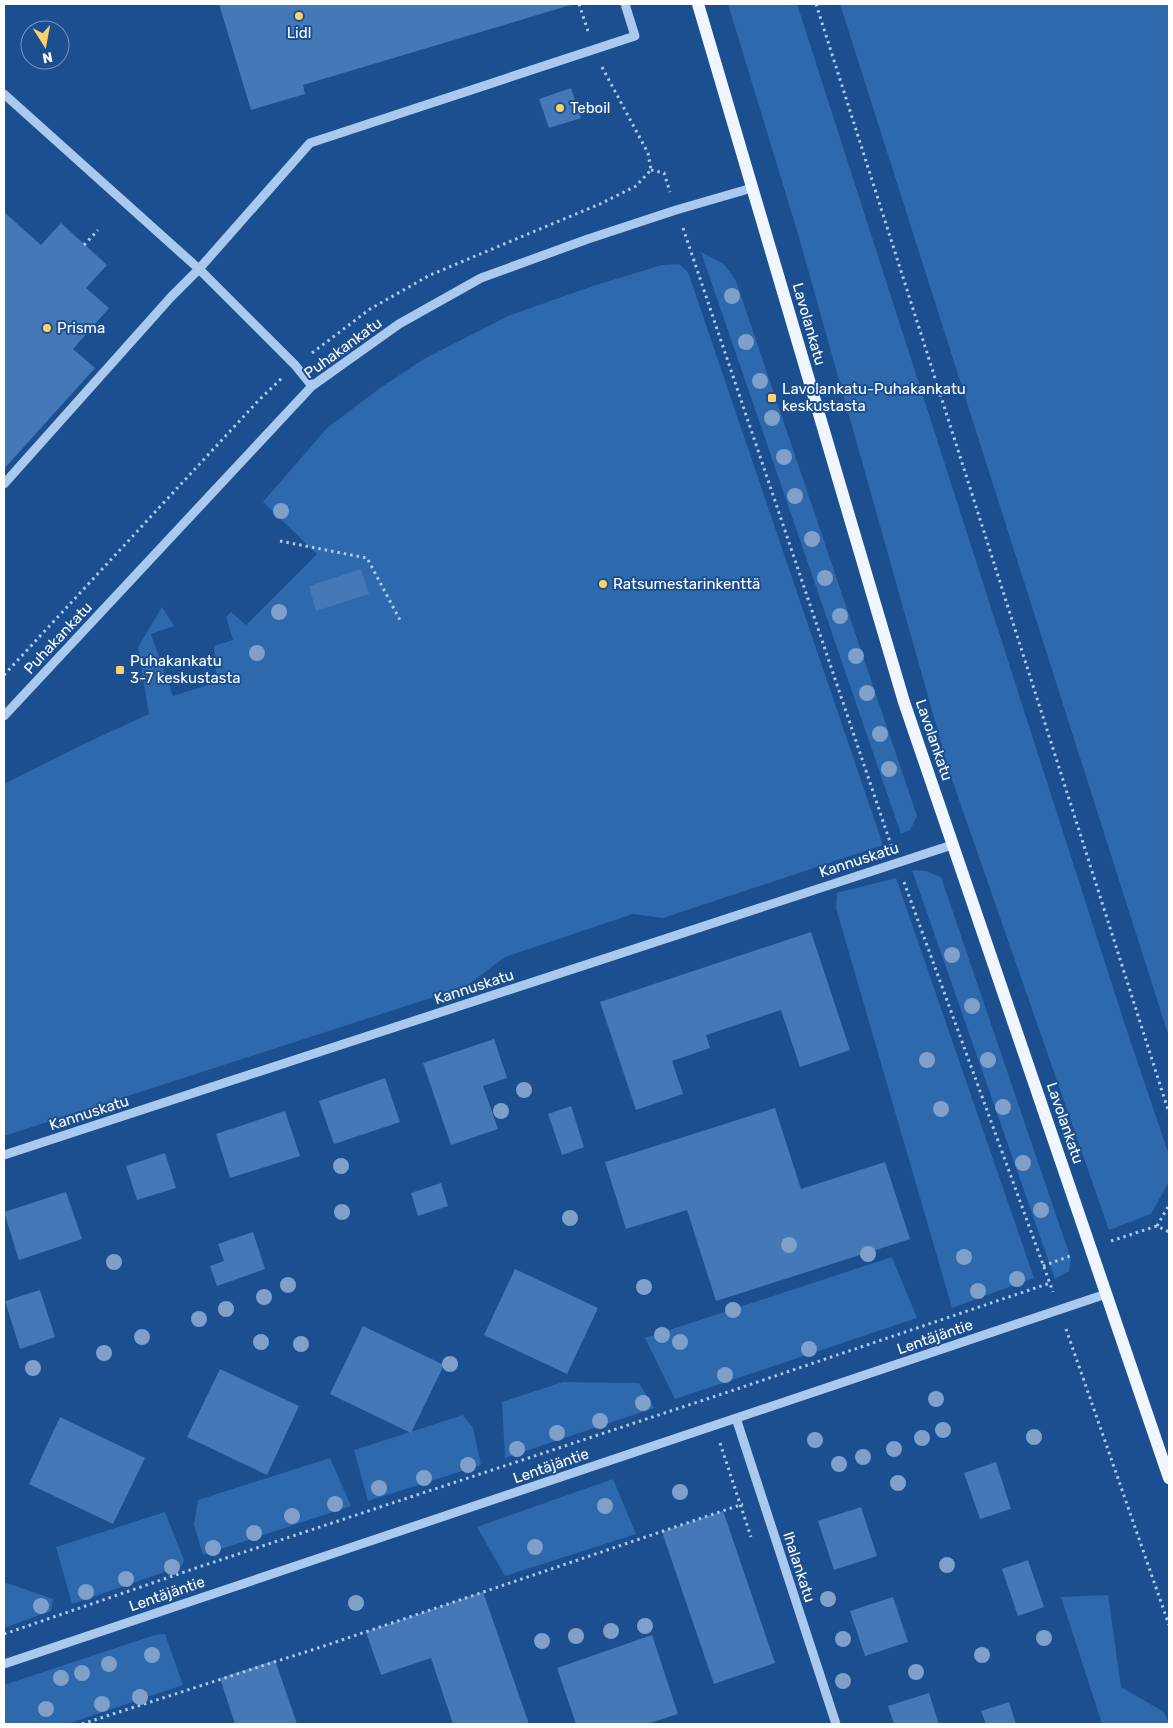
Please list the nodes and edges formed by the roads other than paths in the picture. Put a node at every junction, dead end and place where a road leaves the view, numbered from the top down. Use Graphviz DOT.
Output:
graph roads {
  1 [pos="625,4"];
  2 [pos="698,4"];
  3 [pos="4,94"];
  4 [pos="752,188"];
  5 [pos="199,269"];
  6 [pos="312,386"];
  7 [pos="4,484"];
  8 [pos="4,716"];
  9 [pos="952,844"];
  10 [pos="4,1155"];
  11 [pos="1106,1294"];
  12 [pos="736,1418"];
  13 [pos="1169,1478"];
  14 [pos="4,1664"];
  15 [pos="836,1724"];
  1 -- 5 [label="street"];
  2 -- 4 [label="main road, Lavolankatu"];
  3 -- 5 [label="street"];
  4 -- 6 [label="street, Puhakankatu"];
  4 -- 9 [label="main road, Lavolankatu"];
  5 -- 6 [label="street"];
  5 -- 7 [label="street"];
  6 -- 8 [label="street, Puhakankatu"];
  9 -- 10 [label="street, Kannuskatu"];
  9 -- 11 [label="main road, Lavolankatu"];
  11 -- 12 [label="street, Lentäjäntie"];
  11 -- 13 [label="main road, Lavolankatu"];
  12 -- 14 [label="street, Lentäjäntie"];
  12 -- 15 [label="street, Ihalankatu"];
}
